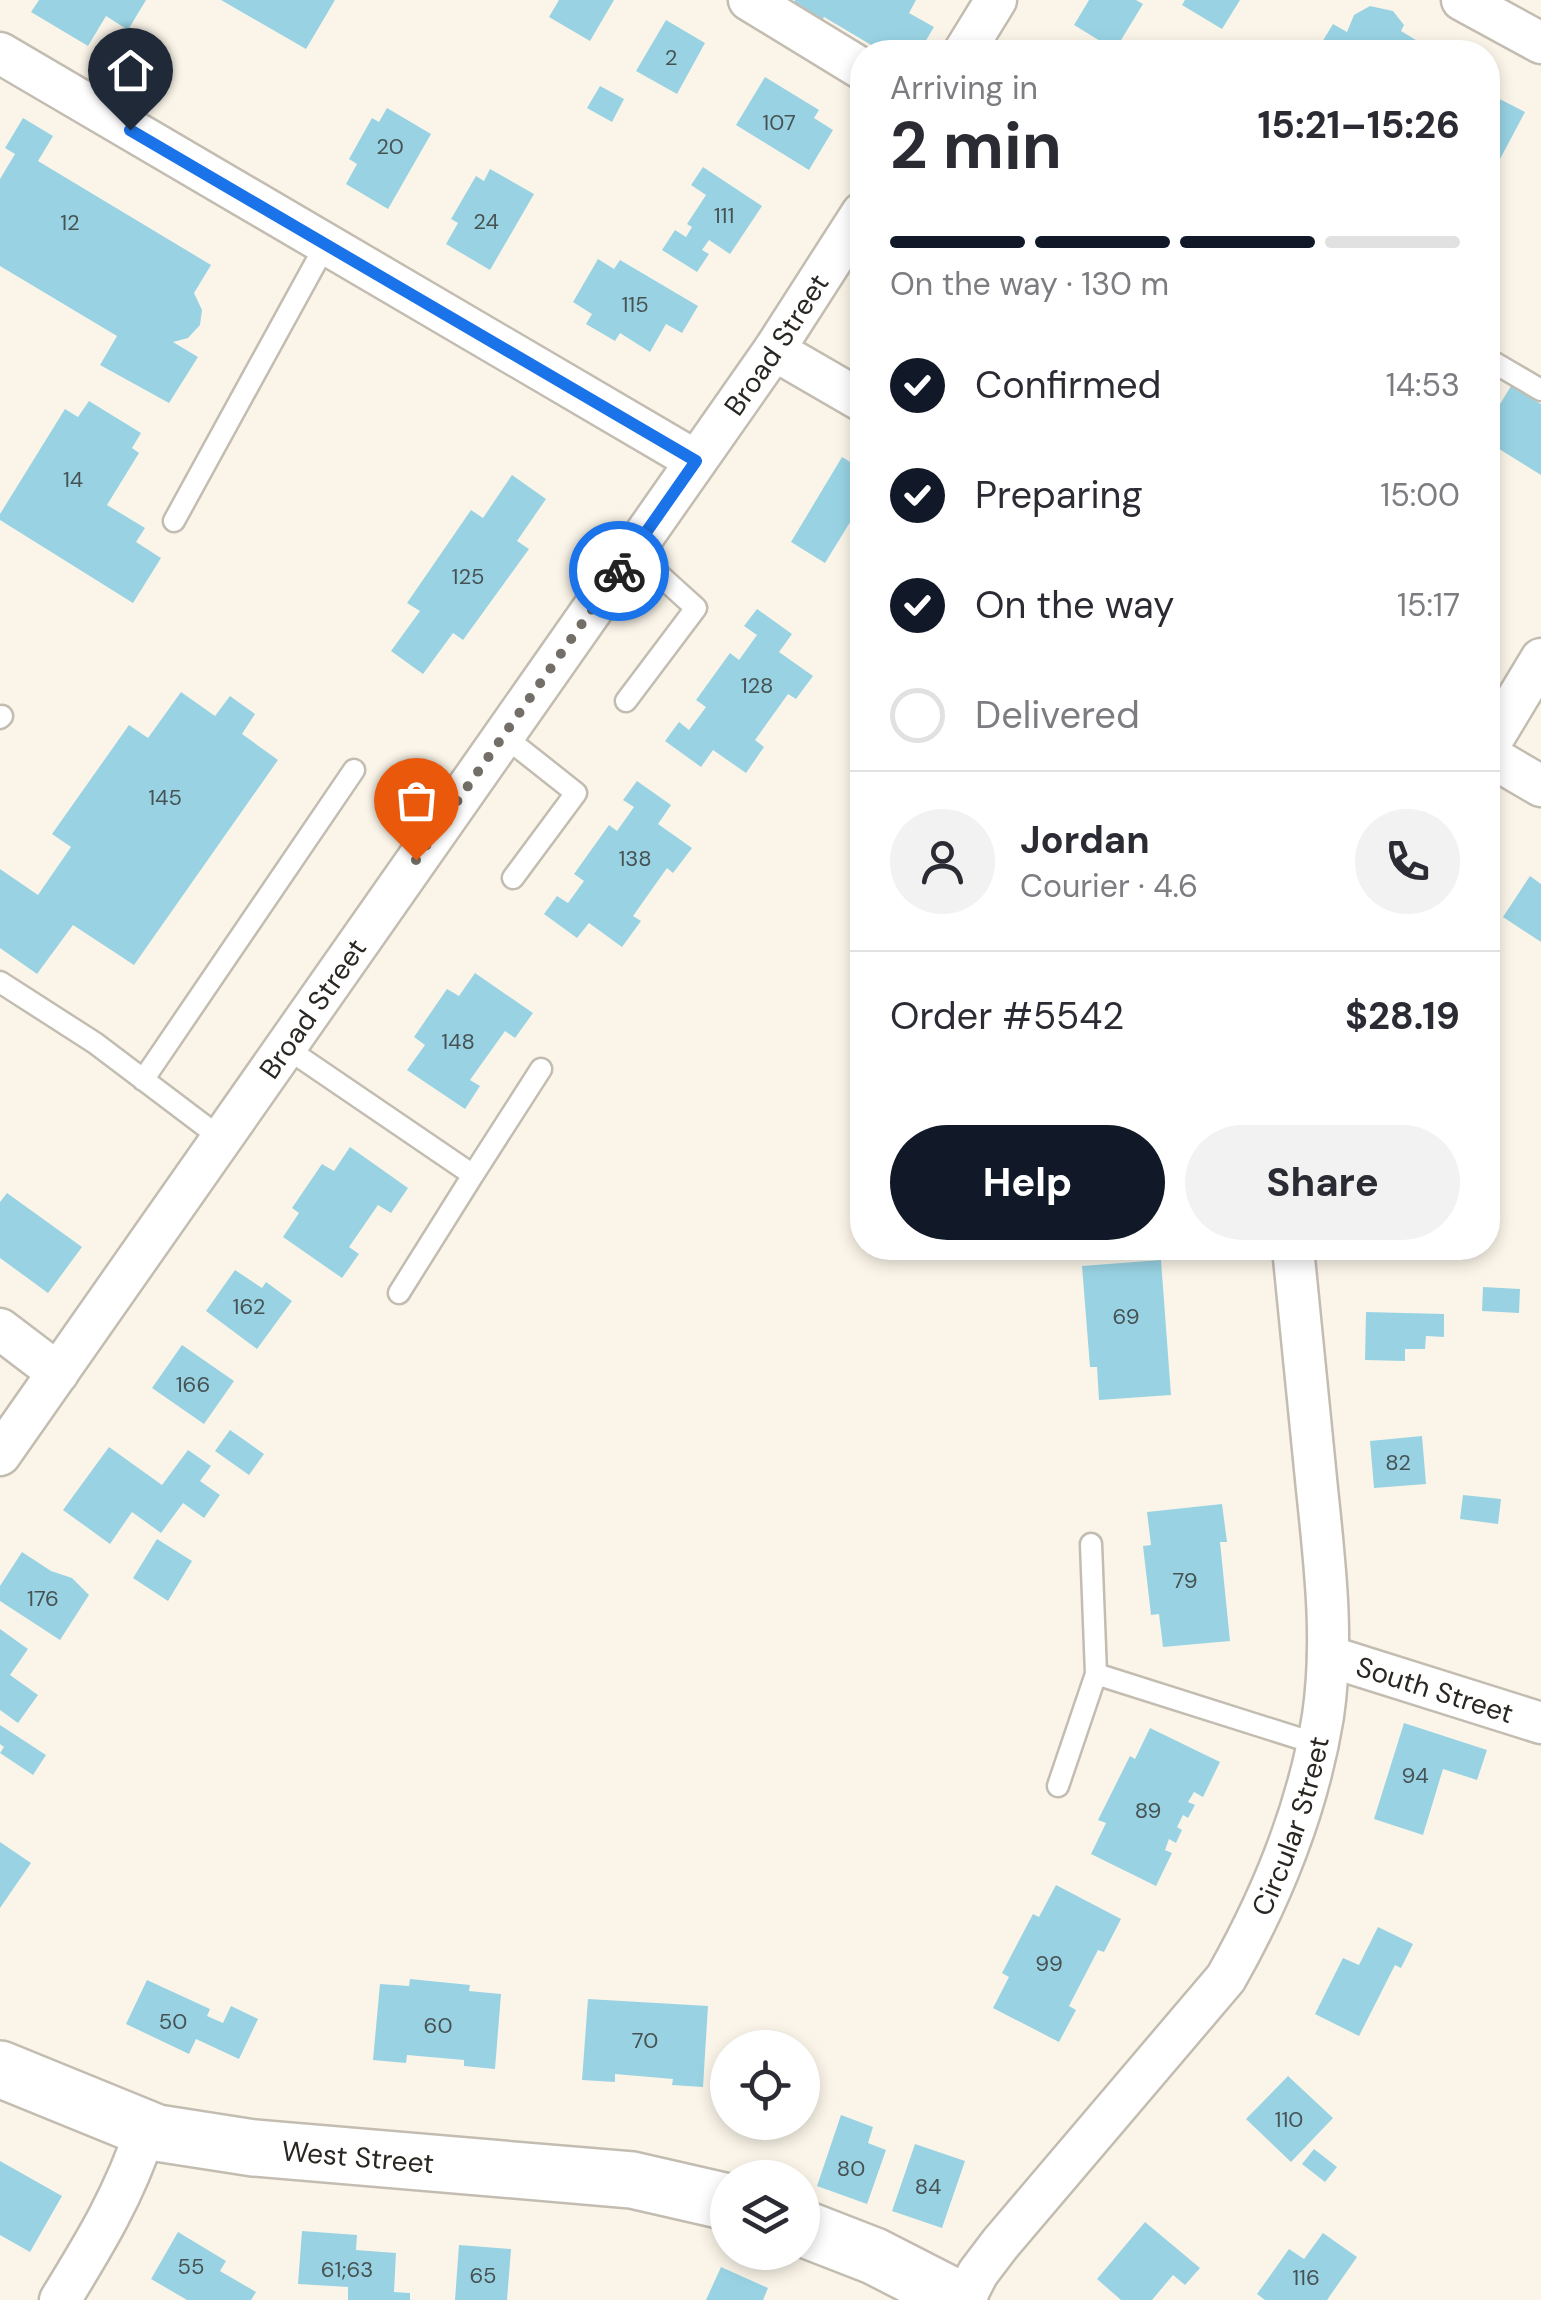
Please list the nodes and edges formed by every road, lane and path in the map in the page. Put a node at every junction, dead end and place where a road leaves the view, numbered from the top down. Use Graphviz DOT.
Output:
graph roads {
  1 [pos="748,0"];
  2 [pos="996,0"];
  3 [pos="1462,0"];
  4 [pos="971,40"];
  5 [pos="1541,43"];
  6 [pos="0,53"];
  7 [pos="850,62"];
  8 [pos="850,232"];
  9 [pos="326,244"];
  10 [pos="774,350"];
  11 [pos="1500,366"];
  12 [pos="1541,390"];
  13 [pos="850,393"];
  14 [pos="696,461"];
  15 [pos="174,521"];
  16 [pos="633,551"];
  17 [pos="1541,659"];
  18 [pos="626,701"];
  19 [pos="1500,727"];
  20 [pos="504,736"];
  21 [pos="1500,762"];
  22 [pos="354,770"];
  23 [pos="1541,786"];
  24 [pos="513,878"];
  25 [pos="0,982"];
  26 [pos="286,1048"];
  27 [pos="541,1069"];
  28 [pos="143,1080"];
  29 [pos="222,1139"];
  30 [pos="473,1175"];
  31 [pos="1294,1260"];
  32 [pos="398,1293"];
  33 [pos="0,1329"];
  34 [pos="58,1373"];
  35 [pos="0,1456"];
  36 [pos="1091,1544"];
  37 [pos="1328,1656"];
  38 [pos="1096,1674"];
  39 [pos="1541,1724"];
  40 [pos="1318,1744"];
  41 [pos="1058,1786"];
  42 [pos="0,2069"];
  43 [pos="146,2129"];
  44 [pos="710,2198"];
  45 [pos="820,2235"];
  46 [pos="60,2300"];
  47 [pos="962,2300"];
  1 -- 7 [label="street"];
  2 -- 4 [label="street"];
  3 -- 5 [label="street"];
  6 -- 9 [label="street"];
  8 -- 10 [label="street, Broad Street"];
  9 -- 14 [label="street"];
  9 -- 15 [label="lane"];
  10 -- 13 [label="street"];
  10 -- 14 [label="street, Broad Street"];
  11 -- 12 [label="lane"];
  14 -- 16 [label="street, Broad Street"];
  16 -- 18 [label="lane"];
  16 -- 20 [label="street, Broad Street"];
  17 -- 19 [label="street"];
  20 -- 24 [label="lane"];
  20 -- 26 [label="street, Broad Street"];
  21 -- 23 [label="street"];
  22 -- 28 [label="lane"];
  25 -- 28 [label="lane"];
  26 -- 29 [label="street, Broad Street"];
  26 -- 30 [label="lane"];
  27 -- 30 [label="lane"];
  28 -- 29 [label="lane"];
  29 -- 34 [label="street, Broad Street"];
  30 -- 32 [label="lane"];
  31 -- 37 [label="street, Circular Street"];
  33 -- 34 [label="street"];
  34 -- 35 [label="street, Broad Street"];
  36 -- 38 [label="lane"];
  37 -- 39 [label="street, South Street"];
  37 -- 40 [label="street, Circular Street"];
  38 -- 40 [label="lane"];
  38 -- 41 [label="lane"];
  40 -- 47 [label="street, Circular Street"];
  42 -- 43 [label="street, West Street"];
  43 -- 44 [label="street, West Street"];
  43 -- 46 [label="street"];
  45 -- 47 [label="street"];
}
